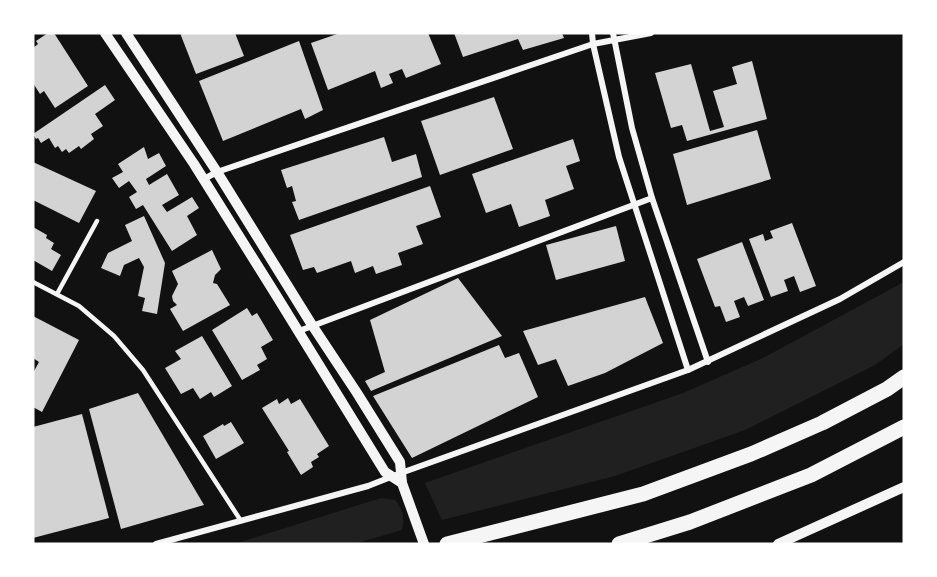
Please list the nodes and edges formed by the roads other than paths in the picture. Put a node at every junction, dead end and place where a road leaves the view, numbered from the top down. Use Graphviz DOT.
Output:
graph roads {
  1 [pos="105,33"];
  2 [pos="126,33"];
  3 [pos="592,33"];
  4 [pos="651,33"];
  5 [pos="613,37"];
  6 [pos="593,44"];
  7 [pos="217,172"];
  8 [pos="204,179"];
  9 [pos="652,198"];
  10 [pos="633,205"];
  11 [pos="97,221"];
  12 [pos="904,262"];
  13 [pos="33,282"];
  14 [pos="57,294"];
  15 [pos="312,325"];
  16 [pos="298,331"];
  17 [pos="708,362"];
  18 [pos="688,370"];
  19 [pos="904,377"];
  20 [pos="904,427"];
  21 [pos="398,477"];
  22 [pos="904,487"];
  23 [pos="242,521"];
  24 [pos="156,544"];
  25 [pos="424,544"];
  26 [pos="447,544"];
  27 [pos="619,544"];
  28 [pos="778,544"];
  1 -- 8 [label="street"];
  2 -- 7 [label="street"];
  3 -- 6 [label="street"];
  4 -- 5 [label="street"];
  5 -- 6 [label="street"];
  5 -- 9 [label="street"];
  6 -- 7 [label="street"];
  6 -- 10 [label="street"];
  7 -- 8 [label="street"];
  7 -- 15 [label="street"];
  8 -- 16 [label="street"];
  9 -- 10 [label="street"];
  9 -- 17 [label="street"];
  10 -- 15 [label="street"];
  10 -- 18 [label="street"];
  11 -- 14 [label="lane"];
  12 -- 17 [label="street"];
  13 -- 14 [label="lane"];
  14 -- 23 [label="lane"];
  15 -- 16 [label="street"];
  15 -- 21 [label="street"];
  16 -- 21 [label="street"];
  17 -- 18 [label="street"];
  18 -- 21 [label="street"];
  19 -- 26 [label="main road"];
  20 -- 27 [label="main road"];
  21 -- 23 [label="street"];
  21 -- 25 [label="street"];
  22 -- 28 [label="street"];
  23 -- 24 [label="street"];
}
